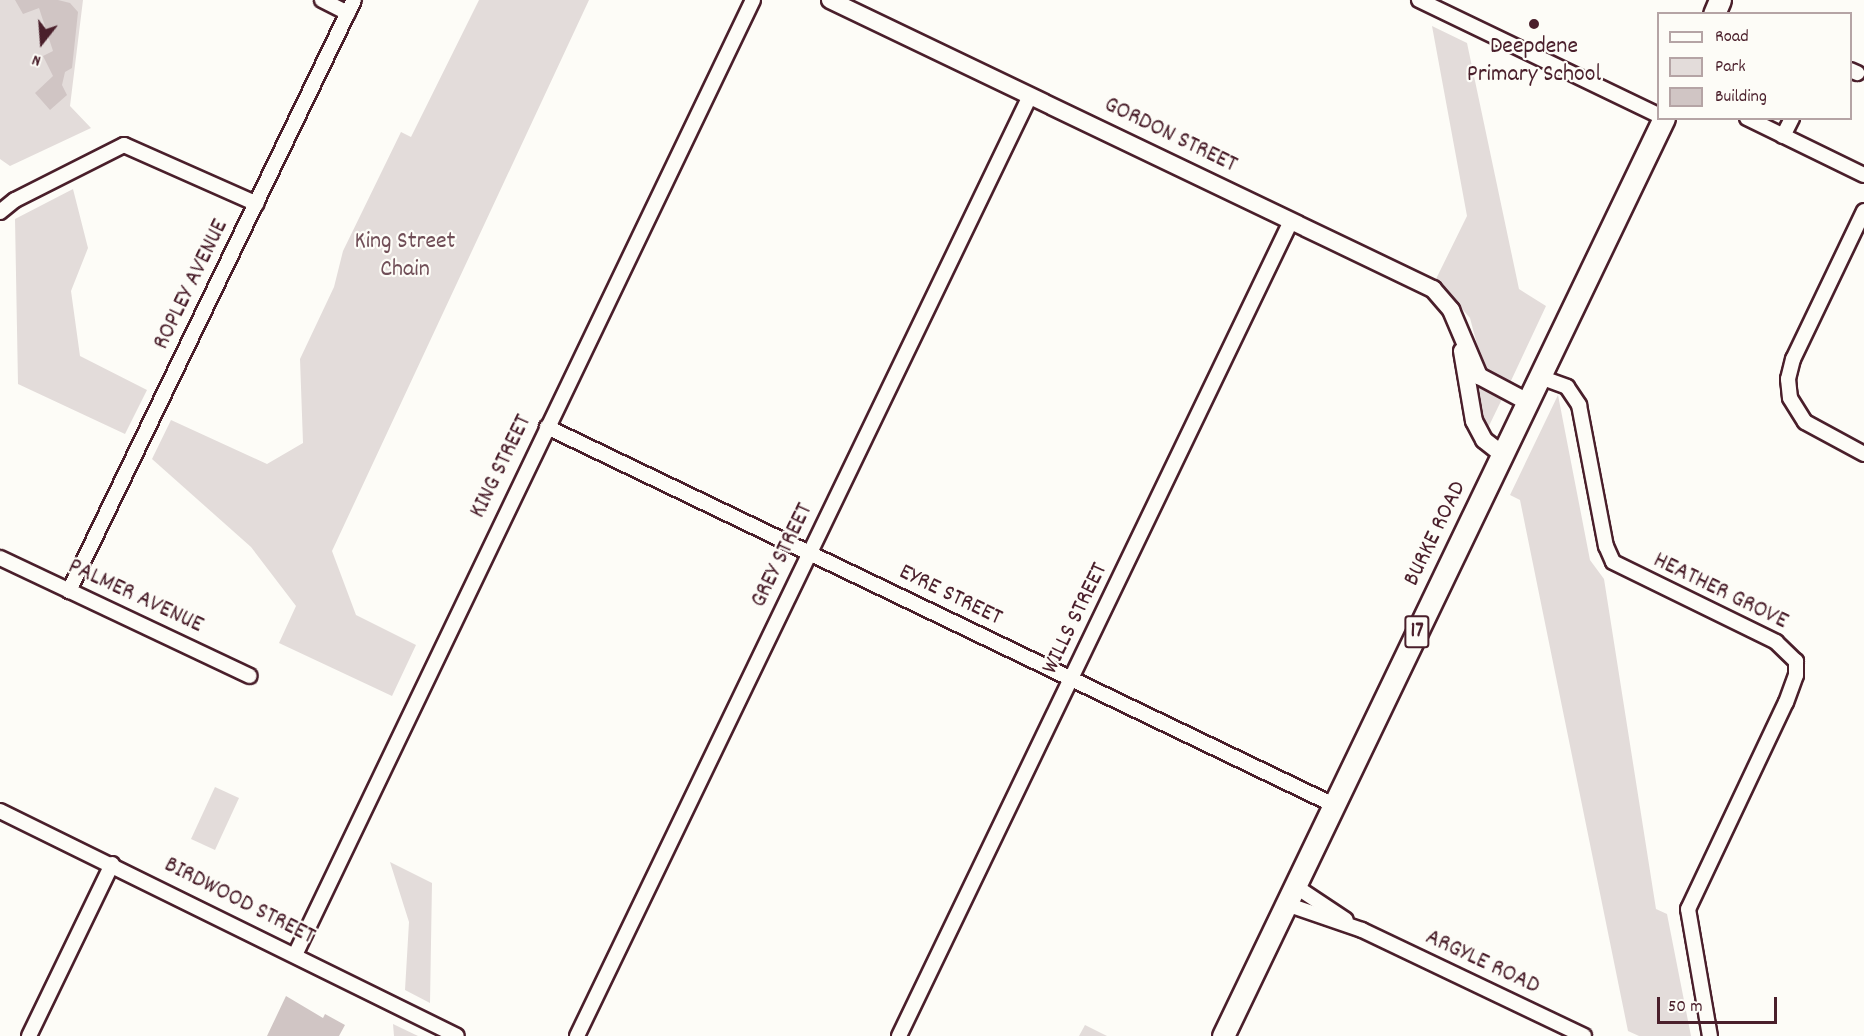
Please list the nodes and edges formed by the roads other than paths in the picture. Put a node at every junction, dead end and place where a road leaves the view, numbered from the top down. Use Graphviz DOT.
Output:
graph roads {
  1 [pos="322,0"];
  2 [pos="753,0"];
  3 [pos="830,0"];
  4 [pos="1419,0"];
  5 [pos="351,6"];
  6 [pos="1030,96"];
  7 [pos="1657,114"];
  8 [pos="1663,120"];
  9 [pos="1751,120"];
  10 [pos="1790,120"];
  11 [pos="1783,136"];
  12 [pos="1864,175"];
  13 [pos="257,204"];
  14 [pos="1864,211"];
  15 [pos="0,212"];
  16 [pos="1291,221"];
  17 [pos="1462,342"];
  18 [pos="1540,377"];
  19 [pos="1528,402"];
  20 [pos="547,427"];
  21 [pos="1502,454"];
  22 [pos="1864,454"];
  23 [pos="810,553"];
  24 [pos="0,558"];
  25 [pos="69,591"];
  26 [pos="250,676"];
  27 [pos="1072,680"];
  28 [pos="1334,805"];
  29 [pos="0,811"];
  30 [pos="112,864"];
  31 [pos="1291,895"];
  32 [pos="1362,930"];
  33 [pos="295,955"];
  34 [pos="29,1036"];
  35 [pos="457,1036"];
  36 [pos="577,1036"];
  37 [pos="899,1036"];
  38 [pos="1222,1036"];
  39 [pos="1584,1036"];
  40 [pos="1710,1036"];
  1 -- 5 [label="street"];
  2 -- 20 [label="street, KING STREET"];
  3 -- 6 [label="street, GORDON STREET"];
  4 -- 7 [label="street"];
  5 -- 13 [label="street, ROPLEY AVENUE"];
  6 -- 16 [label="street, GORDON STREET"];
  6 -- 23 [label="street, GREY STREET"];
  8 -- 18 [label="main road, BURKE ROAD / 17"];
  9 -- 11 [label="street"];
  10 -- 11 [label="street"];
  11 -- 12 [label="street"];
  13 -- 15 [label="street"];
  13 -- 25 [label="street, ROPLEY AVENUE"];
  14 -- 22 [label="street"];
  16 -- 17 [label="street, GORDON STREET"];
  16 -- 27 [label="street, WILLS STREET"];
  17 -- 19 [label="street, GORDON STREET"];
  17 -- 21 [label="street, GORDON STREET"];
  18 -- 19 [label="main road, BURKE ROAD / 17"];
  18 -- 40 [label="street, HEATHER GROVE"];
  19 -- 21 [label="main road, BURKE ROAD / 17"];
  20 -- 23 [label="street, EYRE STREET"];
  20 -- 33 [label="street, KING STREET"];
  21 -- 28 [label="main road, BURKE ROAD / 17"];
  23 -- 27 [label="street, EYRE STREET"];
  23 -- 36 [label="street, GREY STREET"];
  24 -- 25 [label="street, PALMER AVENUE"];
  25 -- 26 [label="street, PALMER AVENUE"];
  27 -- 28 [label="street, EYRE STREET"];
  27 -- 37 [label="street, WILLS STREET"];
  28 -- 31 [label="main road, BURKE ROAD / 17"];
  29 -- 30 [label="street, BIRDWOOD STREET"];
  30 -- 33 [label="street, BIRDWOOD STREET"];
  30 -- 34 [label="street"];
  31 -- 32 [label="street, ARGYLE ROAD"];
  31 -- 32 [label="street, ARGYLE ROAD"];
  31 -- 38 [label="main road, BURKE ROAD / 17"];
  32 -- 39 [label="street, ARGYLE ROAD"];
  33 -- 35 [label="street, BIRDWOOD STREET"];
}
